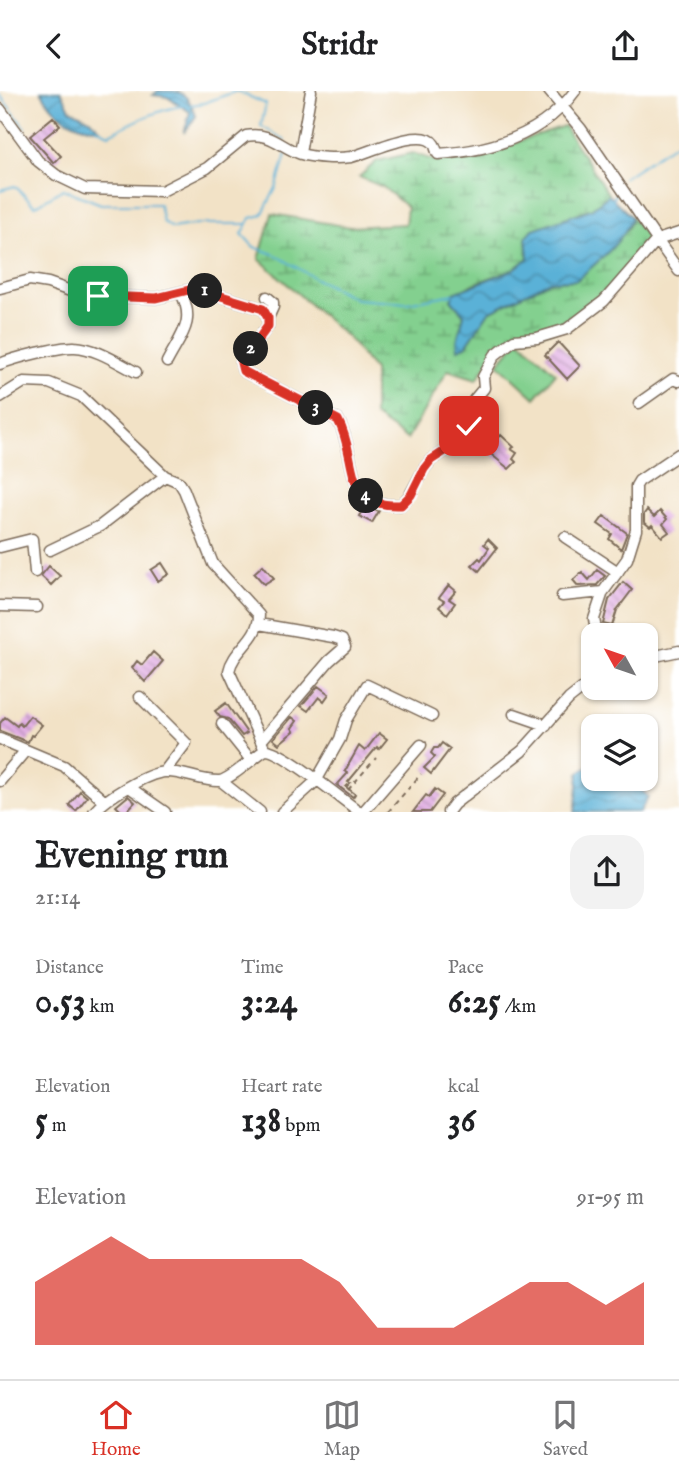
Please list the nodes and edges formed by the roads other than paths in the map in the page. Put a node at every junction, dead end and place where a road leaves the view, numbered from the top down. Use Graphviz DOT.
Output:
graph roads {
  1 [pos="311,91"];
  2 [pos="549,91"];
  3 [pos="575,91"];
  4 [pos="564,106"];
  5 [pos="0,111"];
  6 [pos="300,153"];
  7 [pos="679,233"];
  8 [pos="657,240"];
  9 [pos="679,271"];
  10 [pos="0,288"];
  11 [pos="181,293"];
  12 [pos="267,297"];
  13 [pos="268,318"];
  14 [pos="167,362"];
  15 [pos="0,364"];
  16 [pos="136,372"];
  17 [pos="679,381"];
  18 [pos="0,397"];
  19 [pos="639,403"];
  20 [pos="679,454"];
  21 [pos="165,476"];
  22 [pos="565,537"];
  23 [pos="0,547"];
  24 [pos="50,551"];
  25 [pos="35,572"];
  26 [pos="618,572"];
  27 [pos="603,592"];
  28 [pos="562,596"];
  29 [pos="0,606"];
  30 [pos="37,607"];
  31 [pos="595,623"];
  32 [pos="259,624"];
  33 [pos="679,651"];
  34 [pos="658,655"];
  35 [pos="581,690"];
  36 [pos="140,697"];
  37 [pos="514,714"];
  38 [pos="432,716"];
  39 [pos="222,724"];
  40 [pos="546,725"];
  41 [pos="0,739"];
  42 [pos="263,745"];
  43 [pos="421,745"];
  44 [pos="26,750"];
  45 [pos="250,759"];
  46 [pos="163,772"];
  47 [pos="0,781"];
  48 [pos="220,781"];
  49 [pos="316,781"];
  50 [pos="129,787"];
  51 [pos="104,801"];
  52 [pos="358,811"];
  53 [pos="94,812"];
  54 [pos="165,812"];
  55 [pos="260,812"];
  56 [pos="282,812"];
  57 [pos="448,812"];
  1 -- 6 [label="street"];
  2 -- 4 [label="street"];
  3 -- 4 [label="street"];
  4 -- 6 [label="street"];
  4 -- 8 [label="street"];
  5 -- 6 [label="street"];
  7 -- 8 [label="street"];
  8 -- 9 [label="street"];
  8 -- 13 [label="street"];
  10 -- 11 [label="street"];
  11 -- 13 [label="street"];
  11 -- 14 [label="street"];
  12 -- 13 [label="street"];
  15 -- 16 [label="street"];
  17 -- 19 [label="street"];
  18 -- 21 [label="street"];
  20 -- 26 [label="street"];
  21 -- 24 [label="street"];
  21 -- 32 [label="street"];
  22 -- 26 [label="street"];
  23 -- 25 [label="street"];
  26 -- 27 [label="street"];
  27 -- 28 [label="street"];
  27 -- 31 [label="street"];
  29 -- 30 [label="street"];
  32 -- 42 [label="street"];
  32 -- 42 [label="street"];
  33 -- 34 [label="street"];
  35 -- 40 [label="street"];
  36 -- 46 [label="street"];
  37 -- 40 [label="street"];
  38 -- 49 [label="street"];
  39 -- 45 [label="street"];
  40 -- 57 [label="street"];
  41 -- 44 [label="street"];
  42 -- 45 [label="street"];
  42 -- 49 [label="street"];
  43 -- 52 [label="street"];
  44 -- 47 [label="street"];
  44 -- 51 [label="street"];
  45 -- 48 [label="street"];
  46 -- 48 [label="street"];
  46 -- 50 [label="street"];
  48 -- 55 [label="street"];
  49 -- 52 [label="street"];
  49 -- 56 [label="street"];
  50 -- 51 [label="street"];
  50 -- 54 [label="street"];
  51 -- 53 [label="street"];
}
